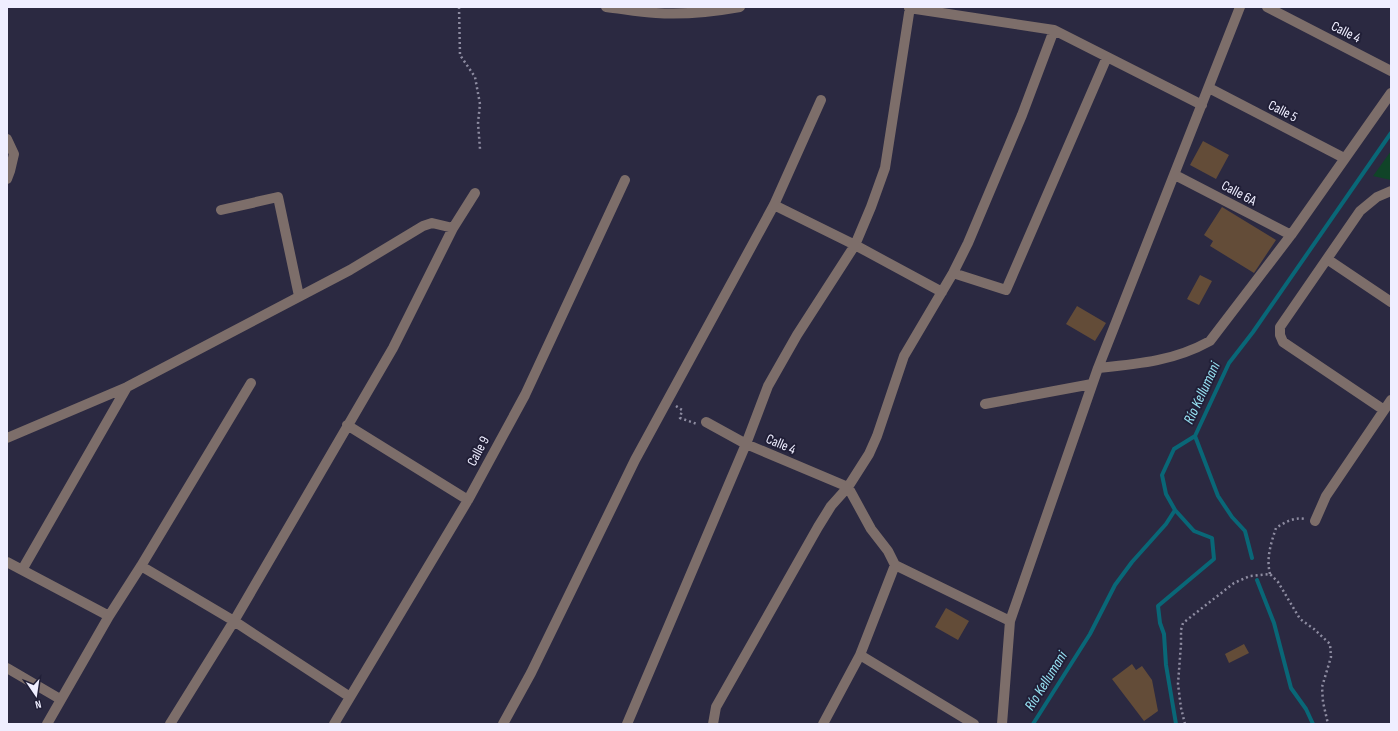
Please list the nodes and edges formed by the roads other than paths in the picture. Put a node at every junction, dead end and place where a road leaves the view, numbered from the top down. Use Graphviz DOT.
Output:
graph roads {
  1 [pos="606,7"];
  2 [pos="740,7"];
  3 [pos="1240,7"];
  4 [pos="1267,7"];
  5 [pos="910,8"];
  6 [pos="714,9"];
  7 [pos="666,10"];
  8 [pos="1054,30"];
  9 [pos="1107,57"];
  10 [pos="1391,71"];
  11 [pos="1209,88"];
  12 [pos="1391,93"];
  13 [pos="821,100"];
  14 [pos="1202,105"];
  15 [pos="7,139"];
  16 [pos="1344,158"];
  17 [pos="1175,175"];
  18 [pos="7,179"];
  19 [pos="625,180"];
  20 [pos="475,192"];
  21 [pos="1391,192"];
  22 [pos="774,205"];
  23 [pos="221,210"];
  24 [pos="453,228"];
  25 [pos="1291,235"];
  26 [pos="854,245"];
  27 [pos="1327,259"];
  28 [pos="953,273"];
  29 [pos="942,292"];
  30 [pos="300,296"];
  31 [pos="1391,302"];
  32 [pos="1098,368"];
  33 [pos="251,383"];
  34 [pos="1092,384"];
  35 [pos="127,387"];
  36 [pos="1391,400"];
  37 [pos="985,404"];
  38 [pos="1384,410"];
  39 [pos="706,422"];
  40 [pos="347,425"];
  41 [pos="7,438"];
  42 [pos="746,444"];
  43 [pos="848,487"];
  44 [pos="468,500"];
  45 [pos="1315,521"];
  46 [pos="7,562"];
  47 [pos="895,565"];
  48 [pos="141,566"];
  49 [pos="22,570"];
  50 [pos="108,616"];
  51 [pos="234,621"];
  52 [pos="1010,621"];
  53 [pos="860,655"];
  54 [pos="7,668"];
  55 [pos="350,696"];
  56 [pos="60,699"];
  57 [pos="47,724"];
  58 [pos="170,724"];
  59 [pos="334,724"];
  60 [pos="503,724"];
  61 [pos="628,724"];
  62 [pos="713,724"];
  63 [pos="823,724"];
  64 [pos="974,724"];
  65 [pos="1002,724"];
  1 -- 7 [label="street"];
  2 -- 6 [label="street"];
  3 -- 11 [label="street"];
  4 -- 10 [label="street, Calle 4"];
  5 -- 8 [label="street"];
  5 -- 26 [label="street"];
  6 -- 7 [label="street"];
  8 -- 9 [label="street"];
  8 -- 28 [label="street"];
  9 -- 14 [label="street"];
  9 -- 28 [label="street"];
  11 -- 14 [label="street"];
  11 -- 16 [label="street, Calle 5"];
  12 -- 16 [label="street"];
  13 -- 22 [label="street"];
  14 -- 17 [label="street"];
  15 -- 18 [label="street"];
  16 -- 25 [label="street"];
  17 -- 25 [label="street, Calle 6A"];
  17 -- 32 [label="street"];
  19 -- 44 [label="street, Calle 9"];
  20 -- 24 [label="street"];
  21 -- 27 [label="street"];
  22 -- 26 [label="street"];
  22 -- 60 [label="street"];
  23 -- 30 [label="street"];
  24 -- 30 [label="street"];
  24 -- 40 [label="street"];
  25 -- 32 [label="street"];
  26 -- 29 [label="street"];
  26 -- 42 [label="street"];
  27 -- 31 [label="street"];
  27 -- 38 [label="street"];
  28 -- 29 [label="street"];
  29 -- 43 [label="street"];
  30 -- 35 [label="street"];
  32 -- 34 [label="street"];
  33 -- 48 [label="street"];
  34 -- 37 [label="street"];
  34 -- 52 [label="street"];
  35 -- 41 [label="street"];
  35 -- 49 [label="street"];
  36 -- 38 [label="street"];
  38 -- 45 [label="street"];
  39 -- 42 [label="street, Calle 4"];
  40 -- 44 [label="street"];
  40 -- 51 [label="street"];
  42 -- 43 [label="street, Calle 4"];
  42 -- 61 [label="street"];
  43 -- 47 [label="street"];
  43 -- 62 [label="street"];
  44 -- 55 [label="street, Calle 9"];
  46 -- 49 [label="street"];
  47 -- 52 [label="street"];
  47 -- 53 [label="street"];
  48 -- 50 [label="street"];
  48 -- 51 [label="street"];
  49 -- 50 [label="street"];
  50 -- 56 [label="street"];
  51 -- 55 [label="street"];
  51 -- 58 [label="street"];
  52 -- 65 [label="street"];
  53 -- 63 [label="street"];
  53 -- 64 [label="street"];
  54 -- 56 [label="street"];
  55 -- 59 [label="street, Calle 9"];
  56 -- 57 [label="street"];
}
